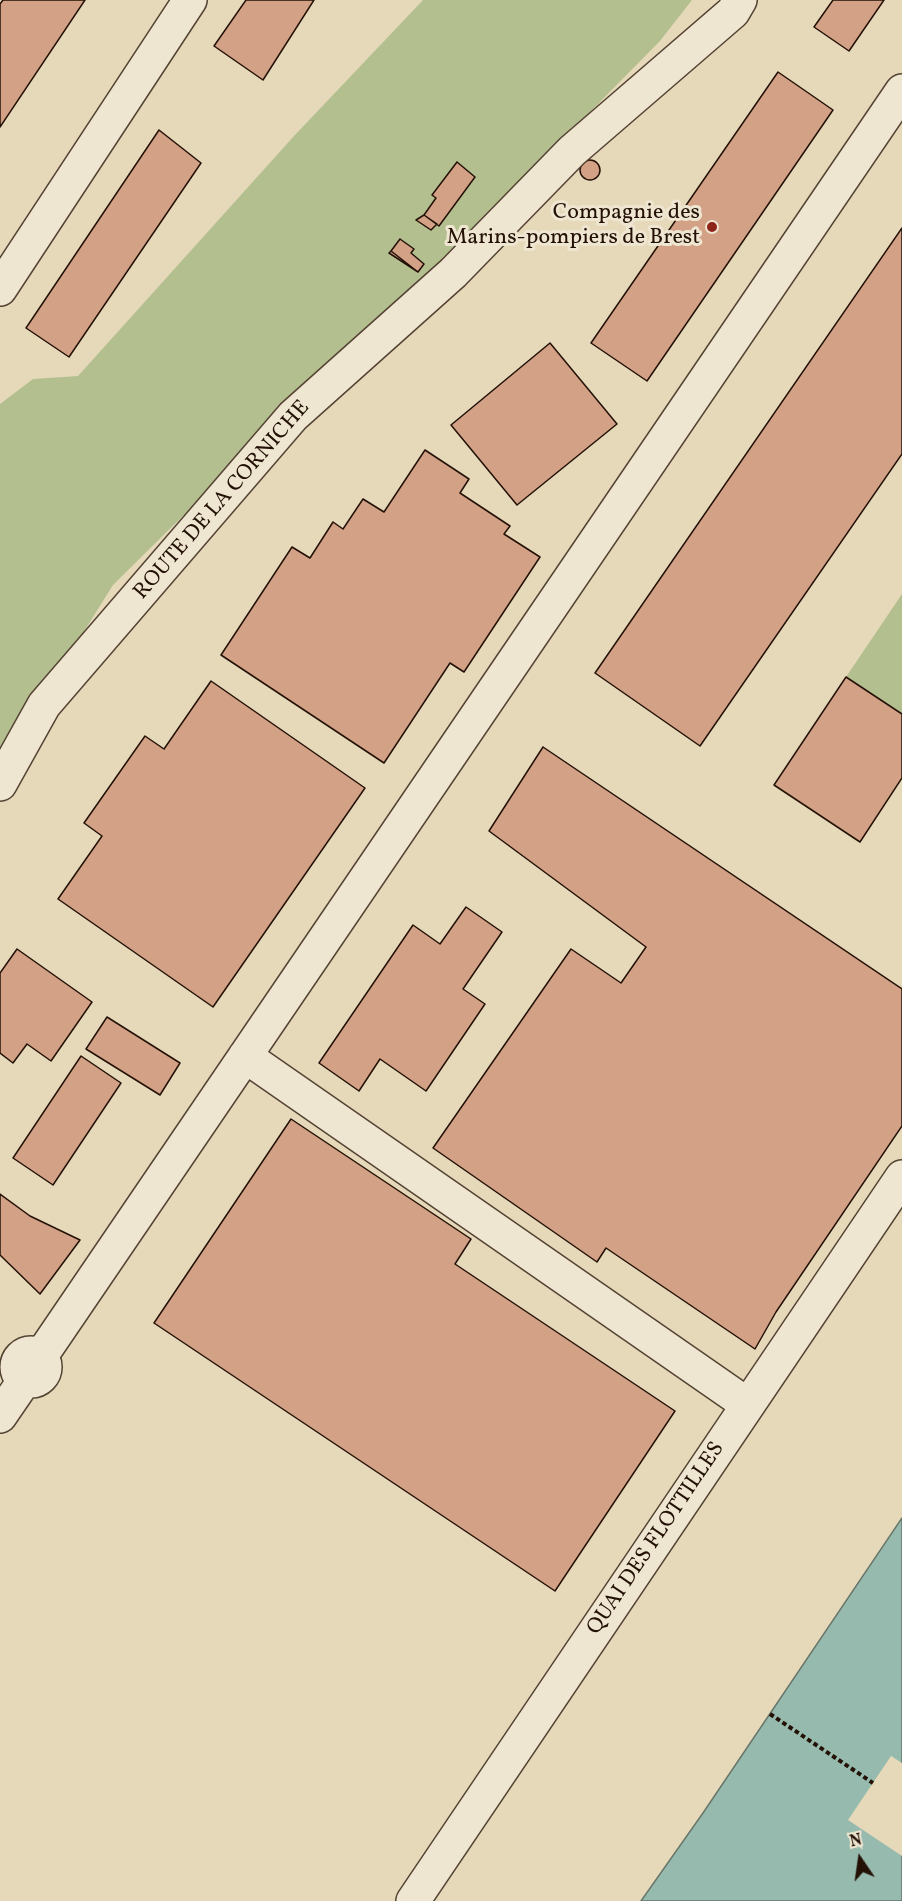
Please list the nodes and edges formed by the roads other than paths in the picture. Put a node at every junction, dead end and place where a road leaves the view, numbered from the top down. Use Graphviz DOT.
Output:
graph roads {
  1 [pos="190,0"];
  2 [pos="740,0"];
  3 [pos="902,91"];
  4 [pos="0,289"];
  5 [pos="0,784"];
  6 [pos="245,1056"];
  7 [pos="902,1177"];
  8 [pos="21,1361"];
  9 [pos="748,1405"];
  10 [pos="0,1416"];
  11 [pos="412,1901"];
  1 -- 4 [label="street"];
  2 -- 5 [label="street, ROUTE DE LA CORNICHE"];
  3 -- 6 [label="street"];
  6 -- 8 [label="street"];
  6 -- 9 [label="street"];
  7 -- 9 [label="street, QUAI DES FLOTTILLES"];
  8 -- 10 [label="street"];
  9 -- 11 [label="street, QUAI DES FLOTTILLES"];
}
